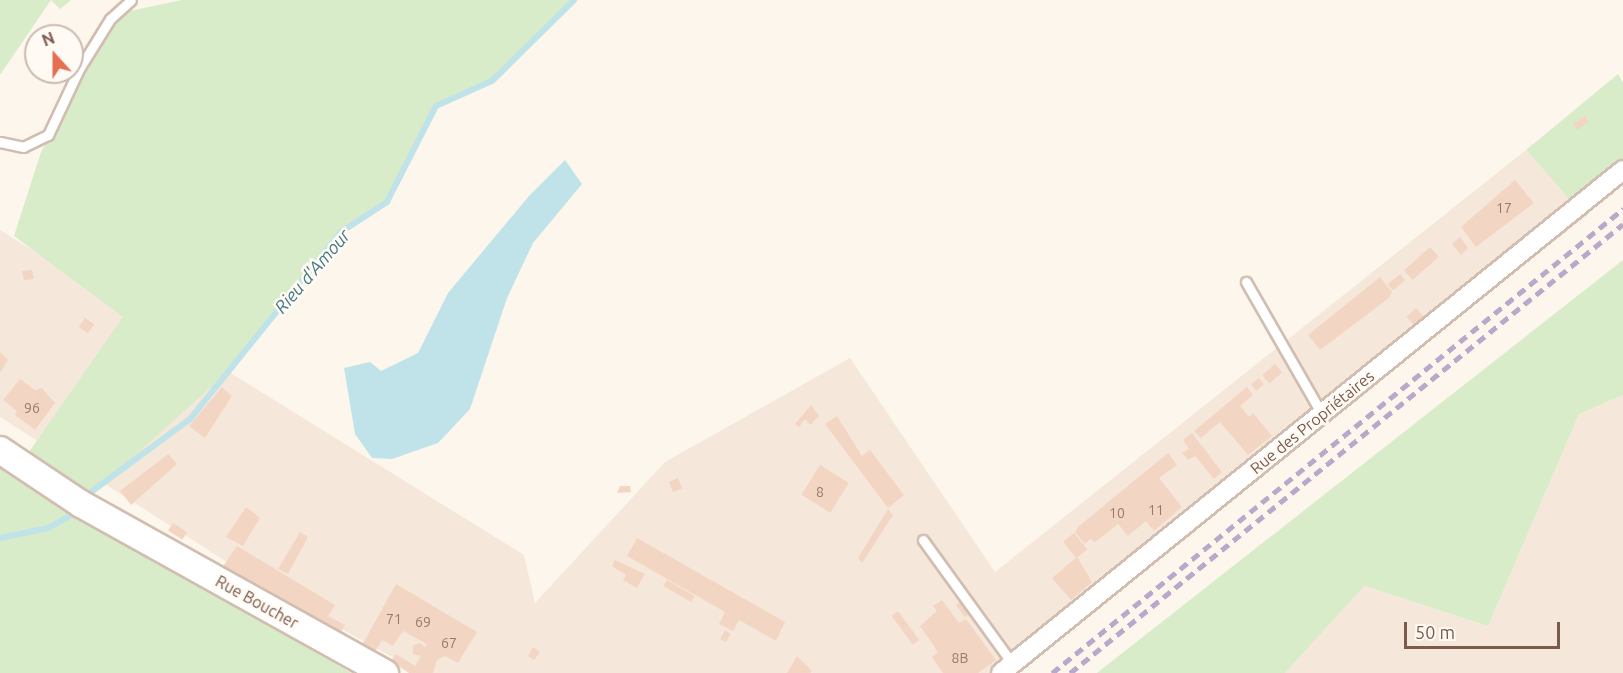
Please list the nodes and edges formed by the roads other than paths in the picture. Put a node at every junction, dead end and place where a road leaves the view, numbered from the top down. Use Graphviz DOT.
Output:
graph roads {
  1 [pos="130,0"];
  2 [pos="0,142"];
  3 [pos="1623,170"];
  4 [pos="1246,282"];
  5 [pos="1322,414"];
  6 [pos="0,450"];
  7 [pos="922,540"];
  8 [pos="1006,668"];
  9 [pos="385,673"];
  1 -- 2 [label="lane"];
  3 -- 5 [label="street, Rue des Propriétaires"];
  4 -- 5 [label="lane"];
  5 -- 8 [label="street, Rue des Propriétaires"];
  6 -- 9 [label="street, Rue Boucher"];
  7 -- 8 [label="lane"];
}
